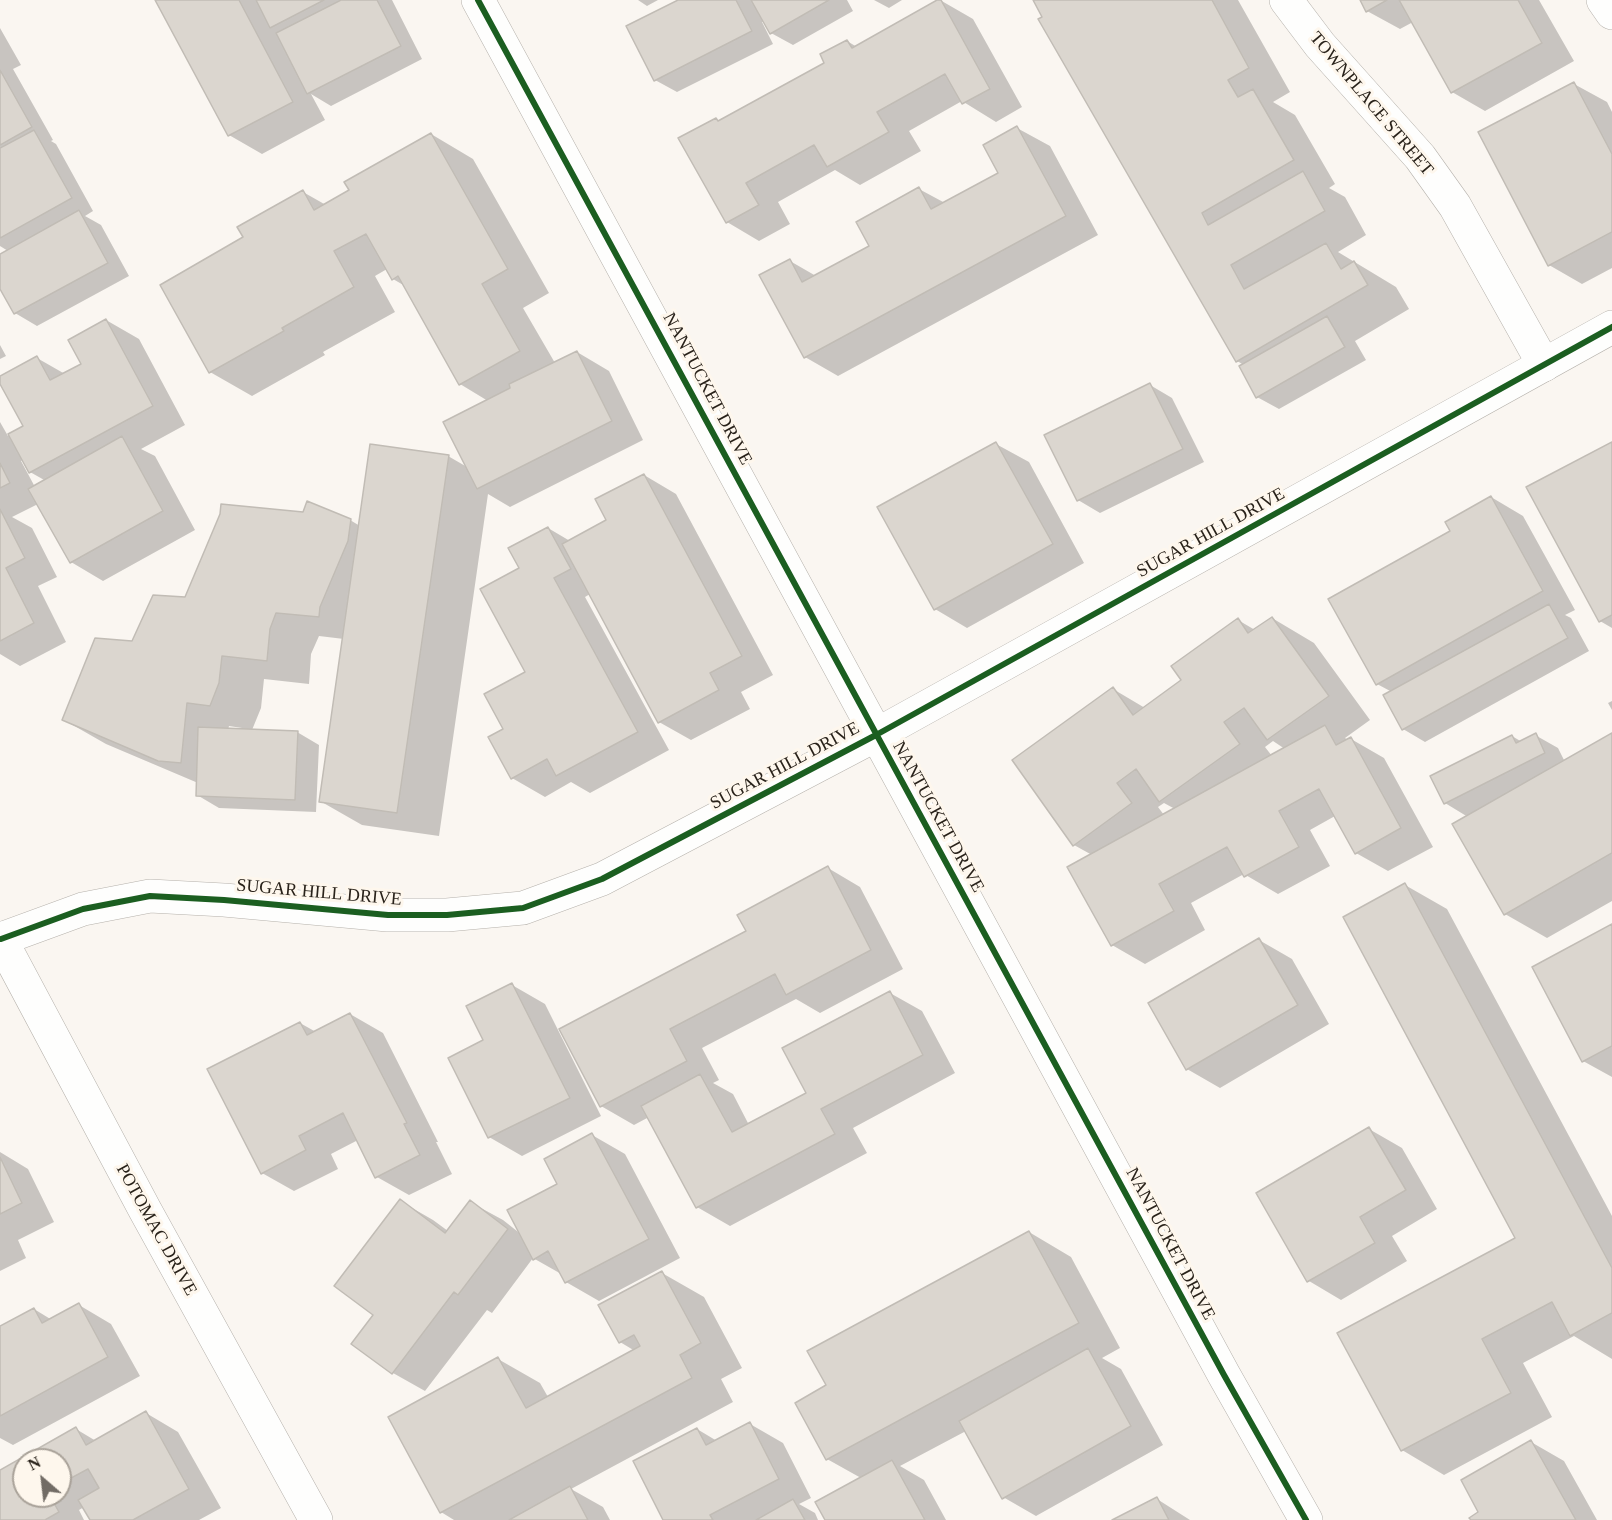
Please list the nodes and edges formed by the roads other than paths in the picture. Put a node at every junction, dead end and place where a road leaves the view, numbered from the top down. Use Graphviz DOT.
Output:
graph roads {
  1 [pos="478,0"];
  2 [pos="1286,0"];
  3 [pos="1603,0"];
  4 [pos="1612,13"];
  5 [pos="1612,327"];
  6 [pos="1544,365"];
  7 [pos="876,735"];
  8 [pos="0,939"];
  9 [pos="316,1520"];
  10 [pos="1306,1520"];
  1 -- 7 [label="street, NANTUCKET DRIVE"];
  2 -- 6 [label="street, TOWNPLACE STREET"];
  3 -- 4 [label="street"];
  5 -- 6 [label="street, SUGAR HILL DRIVE"];
  6 -- 7 [label="street, SUGAR HILL DRIVE"];
  7 -- 8 [label="street, SUGAR HILL DRIVE"];
  7 -- 10 [label="street, NANTUCKET DRIVE"];
  8 -- 9 [label="street, POTOMAC DRIVE"];
}
